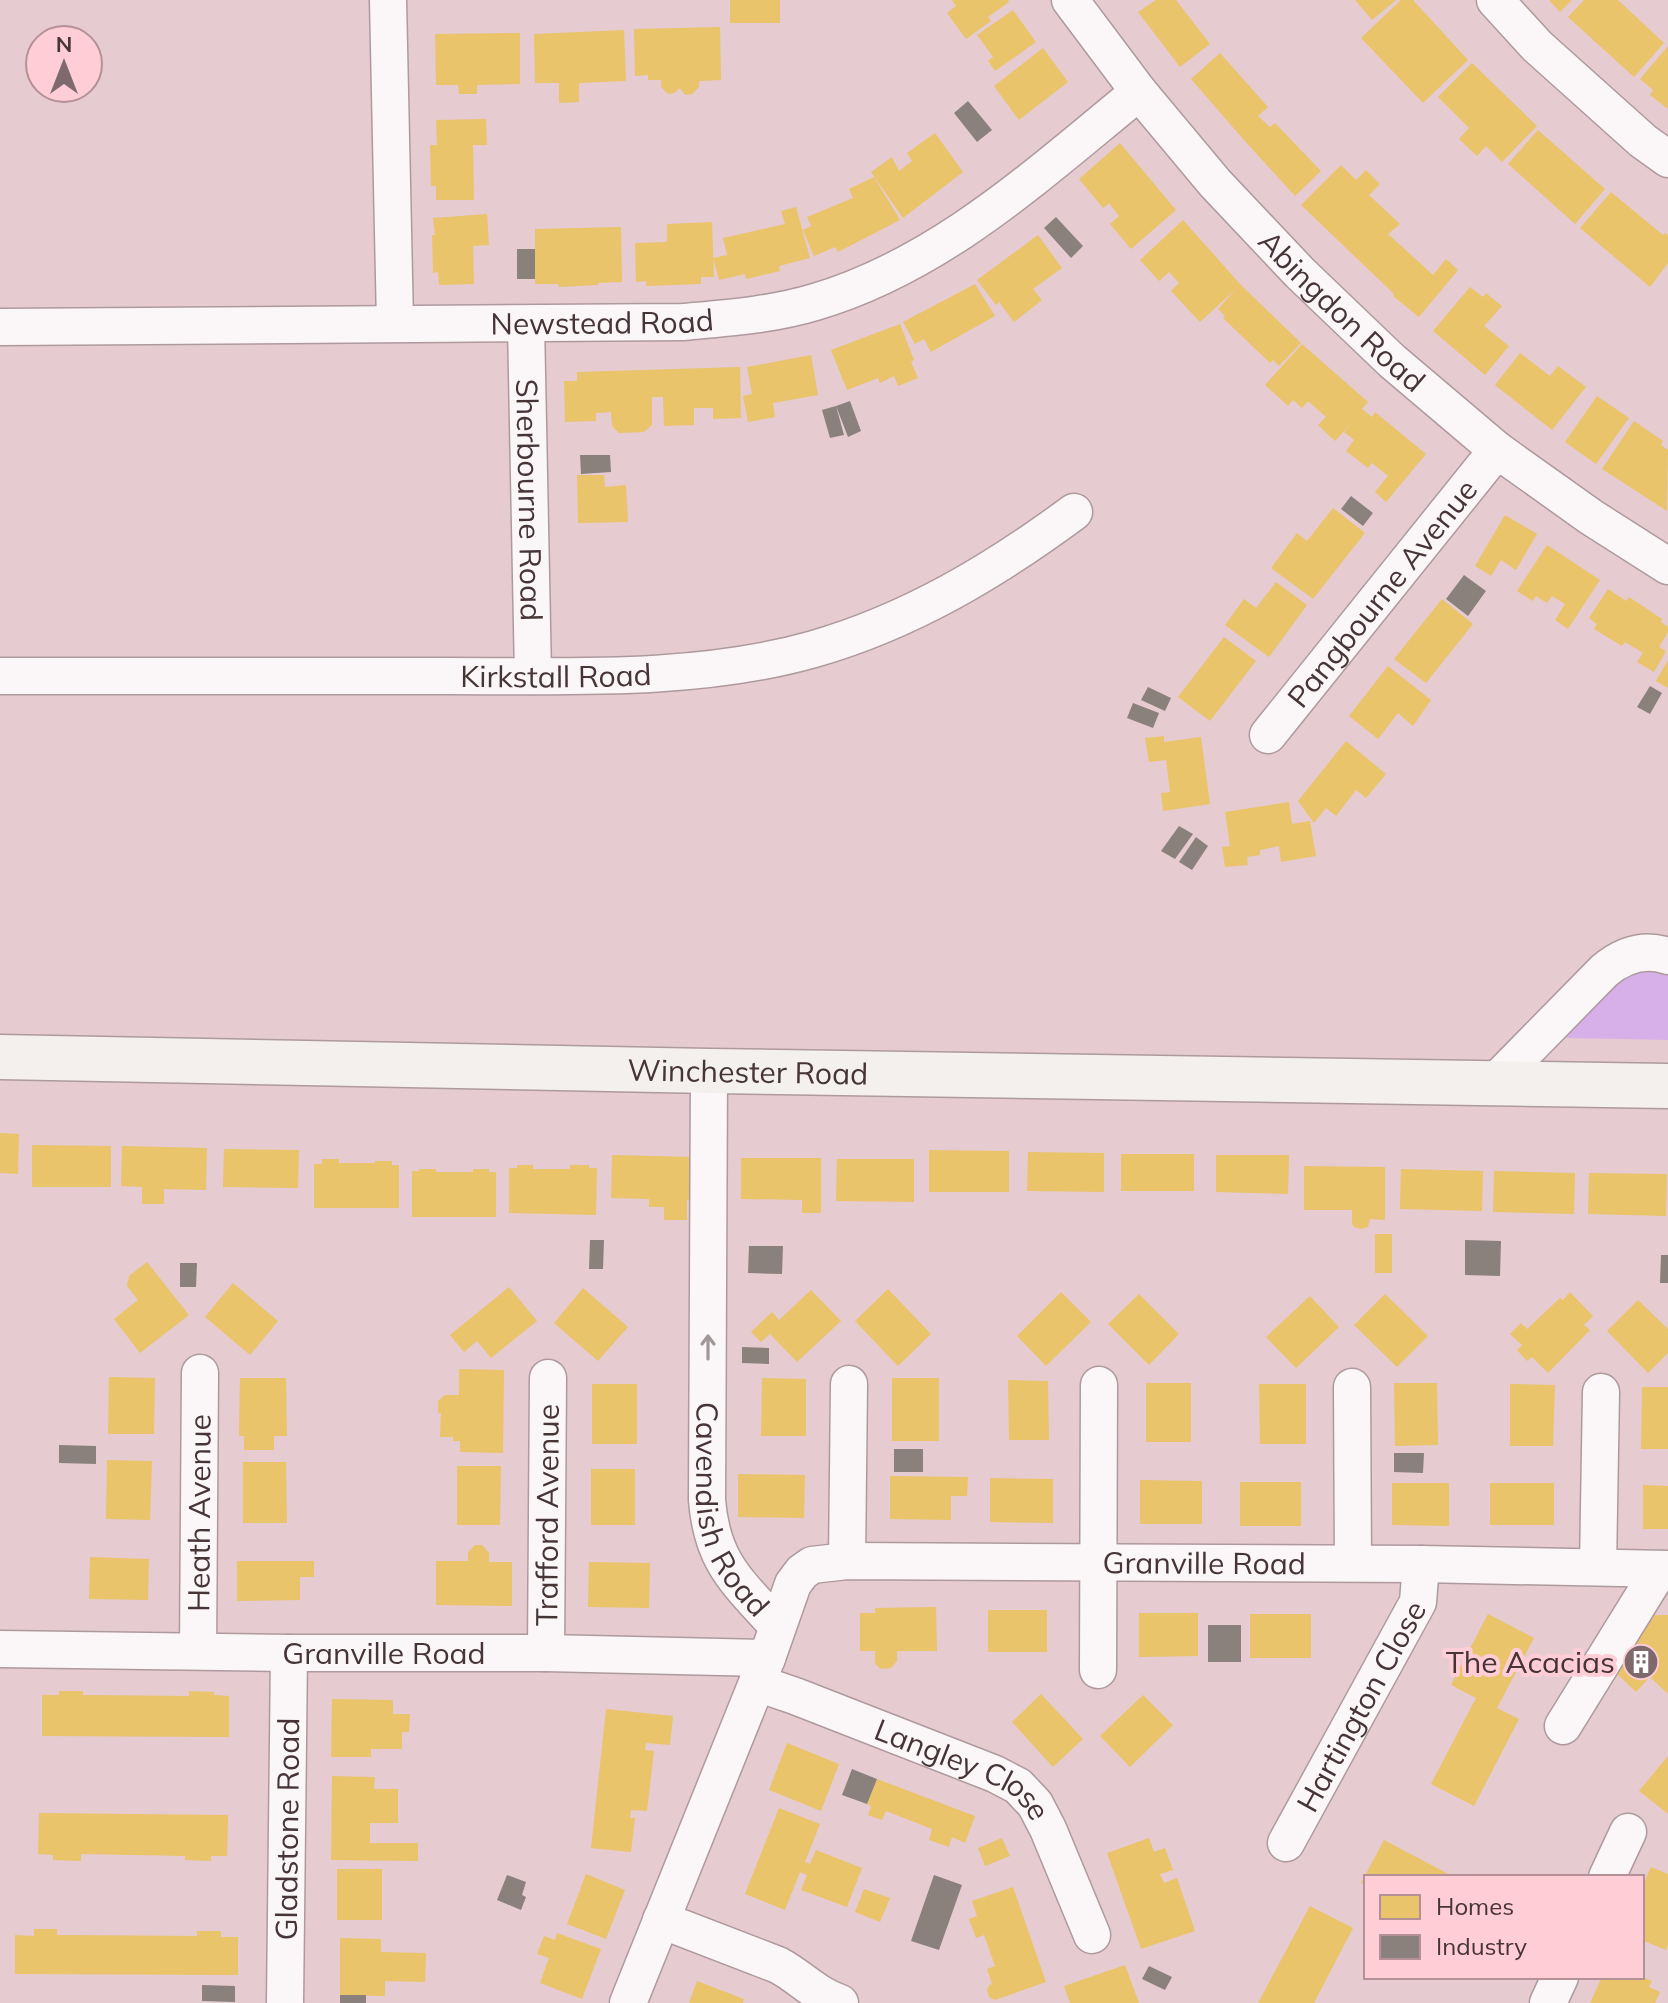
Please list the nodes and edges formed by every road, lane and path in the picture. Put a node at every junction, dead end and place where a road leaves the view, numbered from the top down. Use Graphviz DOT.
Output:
graph roads {
  1 [pos="388,0"];
  2 [pos="1070,0"];
  3 [pos="1495,0"];
  4 [pos="1139,92"];
  5 [pos="1668,159"];
  6 [pos="395,323"];
  7 [pos="526,324"];
  8 [pos="0,327"];
  9 [pos="1497,450"];
  10 [pos="1074,512"];
  11 [pos="1668,566"];
  12 [pos="0,676"];
  13 [pos="533,676"];
  14 [pos="1268,735"];
  15 [pos="1668,956"];
  16 [pos="0,1057"];
  17 [pos="709,1071"];
  18 [pos="1494,1083"];
  19 [pos="1668,1086"];
  20 [pos="200,1373"];
  21 [pos="548,1378"];
  22 [pos="849,1384"];
  23 [pos="1099,1385"];
  24 [pos="1352,1387"];
  25 [pos="1601,1392"];
  26 [pos="847,1561"];
  27 [pos="1098,1563"];
  28 [pos="1353,1563"];
  29 [pos="1421,1564"];
  30 [pos="1598,1567"];
  31 [pos="1664,1569"];
  32 [pos="0,1649"];
  33 [pos="198,1651"];
  34 [pos="289,1653"];
  35 [pos="546,1653"];
  36 [pos="767,1656"];
  37 [pos="1098,1670"];
  38 [pos="1563,1726"];
  39 [pos="1628,1832"];
  40 [pos="1286,1843"];
  41 [pos="1608,1875"];
  42 [pos="661,1920"];
  43 [pos="1092,1935"];
  44 [pos="1559,1979"];
  45 [pos="285,2003"];
  46 [pos="628,2003"];
  47 [pos="840,2003"];
  48 [pos="1548,2003"];
  1 -- 6 [label="street"];
  2 -- 4 [label="street, Abingdon Road"];
  3 -- 5 [label="street"];
  4 -- 7 [label="street, Newstead Road"];
  4 -- 9 [label="street, Abingdon Road"];
  6 -- 7 [label="street, Newstead Road"];
  6 -- 8 [label="street, Newstead Road"];
  7 -- 13 [label="street, Sherbourne Road"];
  9 -- 11 [label="street, Abingdon Road"];
  9 -- 14 [label="street, Pangbourne Avenue"];
  10 -- 13 [label="street, Kirkstall Road"];
  12 -- 13 [label="street, Kirkstall Road"];
  15 -- 18 [label="street"];
  16 -- 17 [label="street, Winchester Road"];
  17 -- 18 [label="street, Winchester Road"];
  36 -- 17 [label="street, Cavendish Road, one-way"];
  18 -- 19 [label="street, Winchester Road"];
  20 -- 33 [label="street, Heath Avenue"];
  21 -- 35 [label="street, Trafford Avenue"];
  22 -- 26 [label="street"];
  23 -- 27 [label="street"];
  24 -- 28 [label="street"];
  25 -- 30 [label="street"];
  26 -- 27 [label="street, Granville Road"];
  26 -- 36 [label="street, Granville Road"];
  27 -- 28 [label="street, Granville Road"];
  27 -- 37 [label="street"];
  28 -- 29 [label="street, Granville Road"];
  29 -- 30 [label="street, Granville Road"];
  29 -- 40 [label="street, Hartington Close"];
  30 -- 31 [label="street, Granville Road"];
  31 -- 38 [label="street"];
  32 -- 33 [label="street, Granville Road"];
  33 -- 34 [label="street, Granville Road"];
  34 -- 35 [label="street, Granville Road"];
  34 -- 45 [label="street, Gladstone Road"];
  35 -- 36 [label="street, Granville Road"];
  36 -- 42 [label="street"];
  36 -- 43 [label="street, Langley Close"];
  39 -- 41 [label="street"];
  42 -- 46 [label="street"];
  42 -- 47 [label="street"];
  44 -- 48 [label="street"];
}
